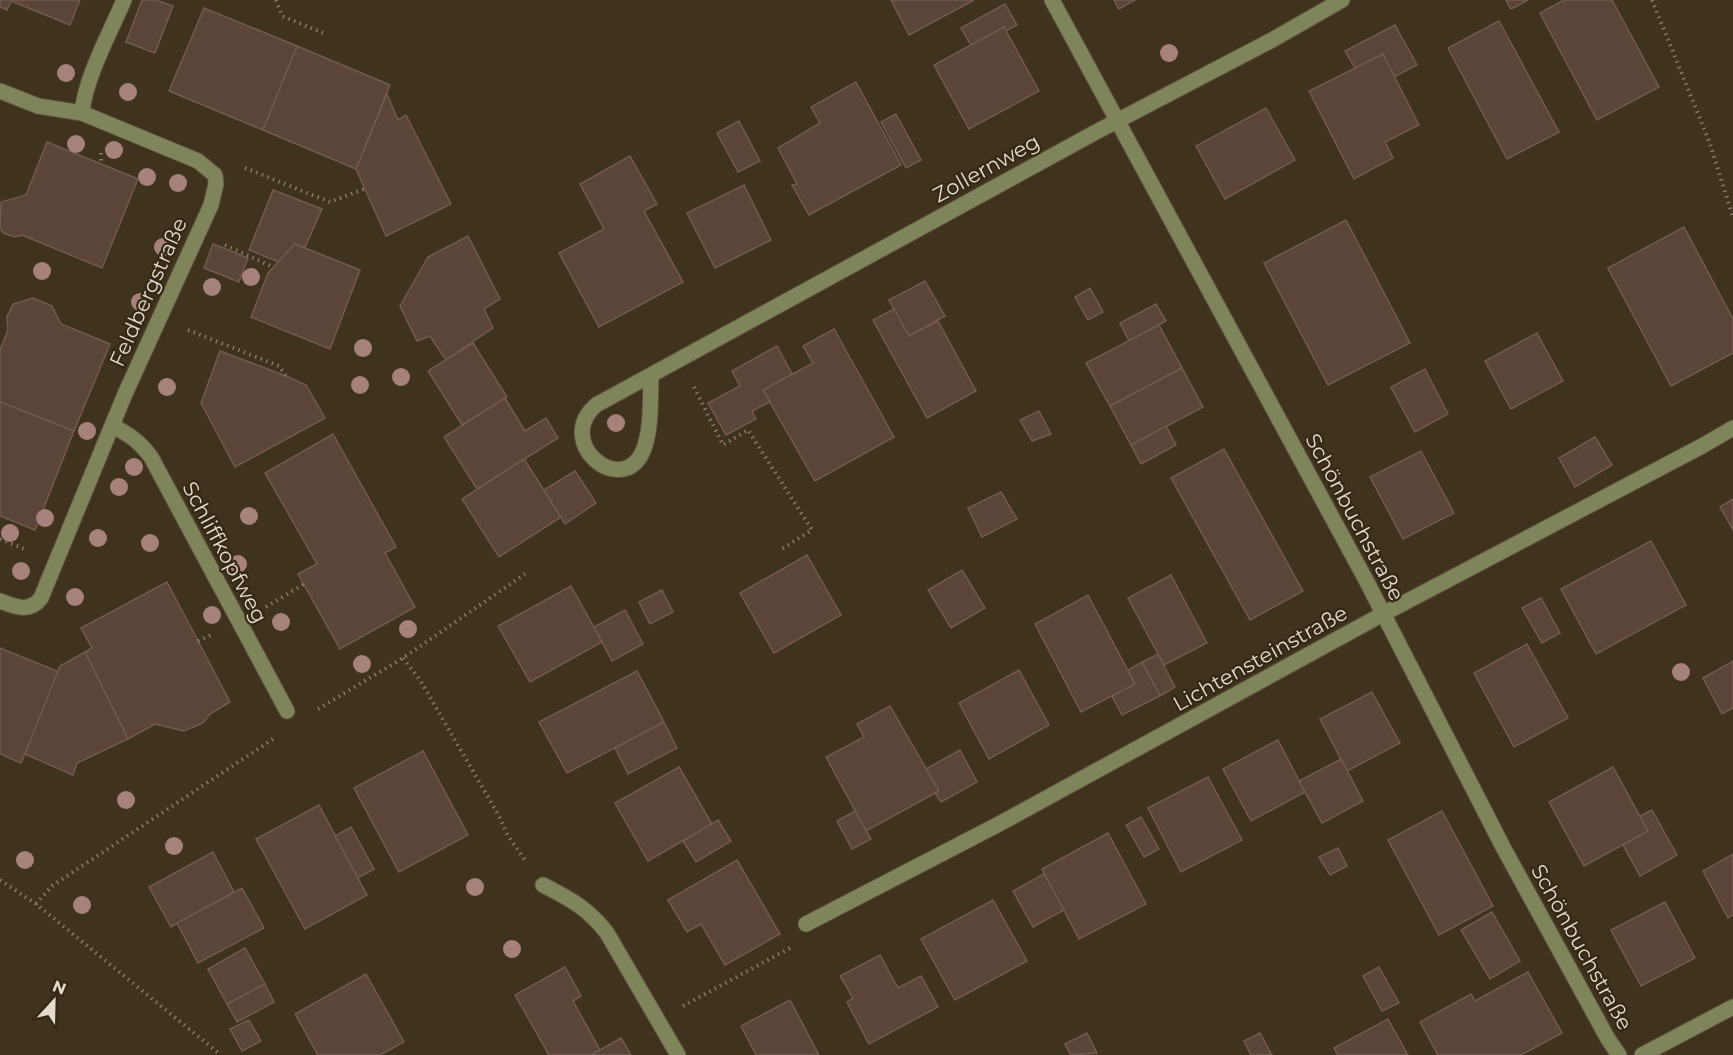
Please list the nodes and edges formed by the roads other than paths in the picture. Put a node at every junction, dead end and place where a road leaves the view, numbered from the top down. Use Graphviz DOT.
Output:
graph roads {
  1 [pos="124,0"];
  2 [pos="1052,0"];
  3 [pos="1342,0"];
  4 [pos="0,91"];
  5 [pos="82,113"];
  6 [pos="1117,122"];
  7 [pos="651,376"];
  8 [pos="112,426"];
  9 [pos="1733,428"];
  10 [pos="0,601"];
  11 [pos="1383,615"];
  12 [pos="287,711"];
  13 [pos="543,885"];
  14 [pos="806,924"];
  15 [pos="1733,1007"];
  16 [pos="678,1055"];
  17 [pos="1619,1055"];
  18 [pos="1642,1055"];
  1 -- 5 [label="street"];
  2 -- 6 [label="street, Schönbuchstraße"];
  3 -- 6 [label="street, Zollernweg"];
  4 -- 5 [label="street"];
  5 -- 8 [label="street, Feldbergstraße"];
  6 -- 7 [label="street, Zollernweg"];
  6 -- 11 [label="street, Schönbuchstraße"];
  7 -- 7 [label="street, Zollernweg"];
  8 -- 10 [label="street, Feldbergstraße"];
  8 -- 12 [label="street, Schliffkopfweg"];
  9 -- 11 [label="street, Lichtensteinstraße"];
  11 -- 14 [label="street, Lichtensteinstraße"];
  11 -- 17 [label="street, Schönbuchstraße"];
  13 -- 16 [label="street"];
  15 -- 18 [label="street"];
}
